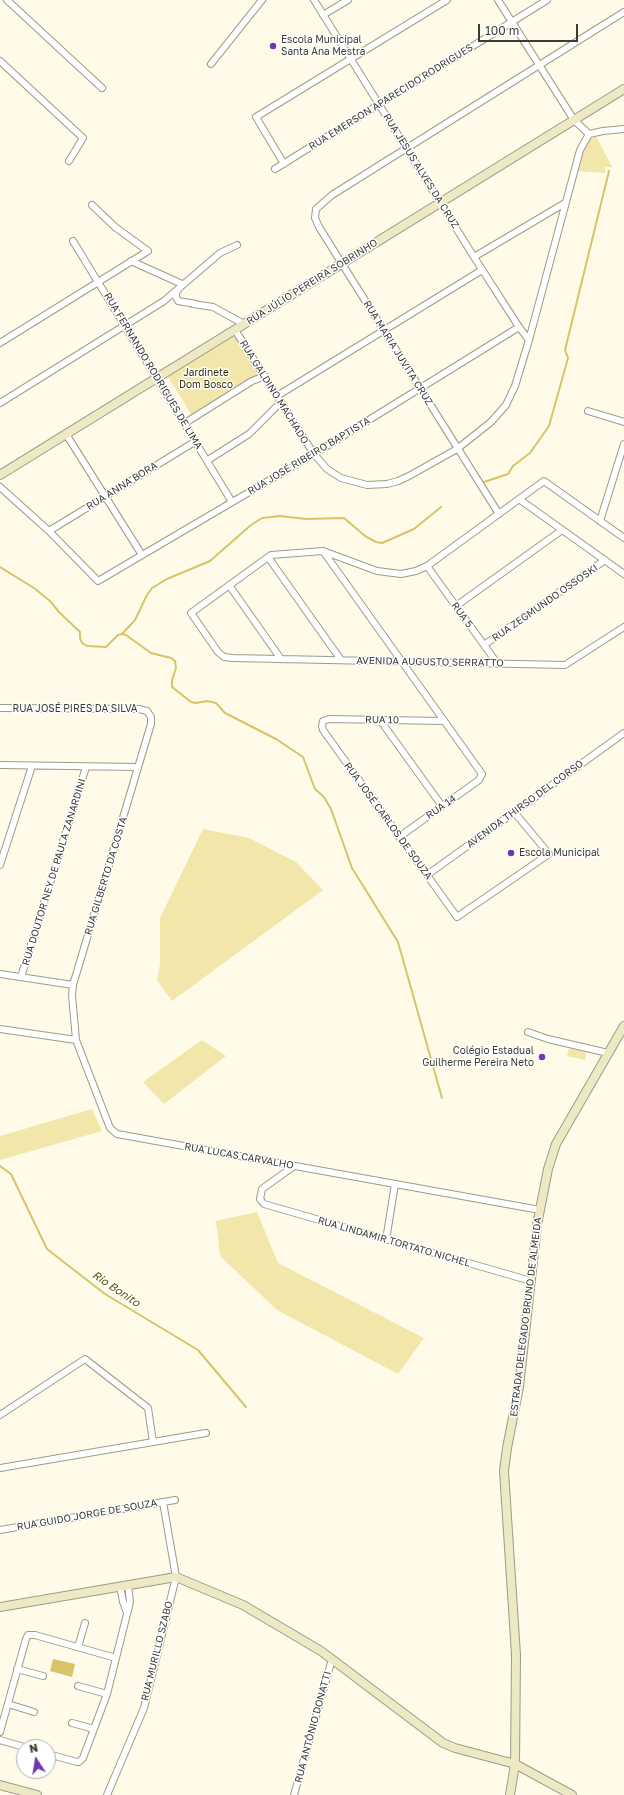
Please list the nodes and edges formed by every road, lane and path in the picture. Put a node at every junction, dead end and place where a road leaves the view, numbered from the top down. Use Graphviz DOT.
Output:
graph roads {
  1 [pos="7,0"];
  2 [pos="262,0"];
  3 [pos="314,0"];
  4 [pos="348,0"];
  5 [pos="447,0"];
  6 [pos="498,0"];
  7 [pos="547,0"];
  8 [pos="624,12"];
  9 [pos="324,15"];
  10 [pos="512,22"];
  11 [pos="351,59"];
  12 [pos="0,61"];
  13 [pos="211,64"];
  14 [pos="539,65"];
  15 [pos="102,88"];
  16 [pos="624,89"];
  17 [pos="379,104"];
  18 [pos="574,120"];
  19 [pos="624,129"];
  20 [pos="589,134"];
  21 [pos="407,148"];
  22 [pos="69,161"];
  23 [pos="284,164"];
  24 [pos="275,170"];
  25 [pos="441,203"];
  26 [pos="565,203"];
  27 [pos="92,205"];
  28 [pos="73,241"];
  29 [pos="237,244"];
  30 [pos="474,257"];
  31 [pos="131,261"];
  32 [pos="342,264"];
  33 [pos="482,270"];
  34 [pos="98,281"];
  35 [pos="182,284"];
  36 [pos="164,301"];
  37 [pos="196,304"];
  38 [pos="244,324"];
  39 [pos="125,325"];
  40 [pos="519,327"];
  41 [pos="235,330"];
  42 [pos="383,330"];
  43 [pos="529,340"];
  44 [pos="0,343"];
  45 [pos="265,376"];
  46 [pos="157,378"];
  47 [pos="419,388"];
  48 [pos="279,399"];
  49 [pos="0,403"];
  50 [pos="588,411"];
  51 [pos="624,422"];
  52 [pos="185,423"];
  53 [pos="66,434"];
  54 [pos="196,441"];
  55 [pos="624,444"];
  56 [pos="457,449"];
  57 [pos="314,454"];
  58 [pos="208,460"];
  59 [pos="0,475"];
  60 [pos="0,487"];
  61 [pos="106,496"];
  62 [pos="519,499"];
  63 [pos="232,502"];
  64 [pos="499,514"];
  65 [pos="600,521"];
  66 [pos="562,530"];
  67 [pos="49,531"];
  68 [pos="624,538"];
  69 [pos="323,551"];
  70 [pos="142,555"];
  71 [pos="268,556"];
  72 [pos="605,560"];
  73 [pos="427,566"];
  74 [pos="624,574"];
  75 [pos="230,585"];
  76 [pos="456,606"];
  77 [pos="624,627"];
  78 [pos="484,645"];
  79 [pos="281,659"];
  80 [pos="341,660"];
  81 [pos="401,662"];
  82 [pos="497,663"];
  83 [pos="0,708"];
  84 [pos="149,714"];
  85 [pos="380,720"];
  86 [pos="444,721"];
  87 [pos="322,723"];
  88 [pos="624,733"];
  89 [pos="0,765"];
  90 [pos="32,766"];
  91 [pos="86,767"];
  92 [pos="138,767"];
  93 [pos="442,806"];
  94 [pos="514,812"];
  95 [pos="399,837"];
  96 [pos="0,865"];
  97 [pos="426,875"];
  98 [pos="0,974"];
  99 [pos="21,977"];
  100 [pos="73,985"];
  101 [pos="624,1026"];
  102 [pos="0,1029"];
  103 [pos="528,1032"];
  104 [pos="76,1040"];
  105 [pos="608,1053"];
  106 [pos="294,1166"];
  107 [pos="395,1184"];
  108 [pos="540,1210"];
  109 [pos="386,1240"];
  110 [pos="531,1281"];
  111 [pos="0,1415"];
  112 [pos="206,1433"];
  113 [pos="153,1442"];
  114 [pos="0,1468"];
  115 [pos="175,1500"];
  116 [pos="163,1502"];
  117 [pos="0,1530"];
  118 [pos="176,1577"];
  119 [pos="124,1585"];
  120 [pos="0,1606"];
  121 [pos="85,1622"];
  122 [pos="78,1647"];
  123 [pos="116,1658"];
  124 [pos="332,1659"];
  125 [pos="17,1669"];
  126 [pos="43,1676"];
  127 [pos="78,1686"];
  128 [pos="108,1694"];
  129 [pos="8,1704"];
  130 [pos="34,1712"];
  131 [pos="72,1723"];
  132 [pos="94,1729"];
  133 [pos="0,1732"];
  134 [pos="0,1740"];
  135 [pos="16,1745"];
  136 [pos="56,1756"];
  137 [pos="514,1764"];
  138 [pos="0,1785"];
  139 [pos="37,1795"];
  140 [pos="107,1795"];
  141 [pos="294,1795"];
  142 [pos="510,1795"];
  143 [pos="572,1795"];
  1 -- 15 [label="street"];
  2 -- 13 [label="street"];
  3 -- 9 [label="street, RUA JESUS ALVES DA CRUZ"];
  4 -- 9 [label="street"];
  5 -- 11 [label="street"];
  6 -- 10 [label="street"];
  7 -- 10 [label="street, RUA EMERSON APARECIDO RODRIGUES"];
  8 -- 14 [label="street, RUA MARIA JUVITA CRUZ"];
  9 -- 11 [label="street, RUA JESUS ALVES DA CRUZ"];
  10 -- 14 [label="street"];
  10 -- 17 [label="street, RUA EMERSON APARECIDO RODRIGUES"];
  11 -- 17 [label="street, RUA JESUS ALVES DA CRUZ"];
  11 -- 23 [label="street"];
  12 -- 22 [label="street"];
  14 -- 18 [label="street"];
  14 -- 21 [label="street, RUA MARIA JUVITA CRUZ"];
  16 -- 18 [label="main road, RUA JÚLIO PEREIRA SOBRINHO"];
  17 -- 21 [label="street, RUA JESUS ALVES DA CRUZ"];
  17 -- 23 [label="street, RUA EMERSON APARECIDO RODRIGUES"];
  18 -- 20 [label="street"];
  18 -- 25 [label="main road, RUA JÚLIO PEREIRA SOBRINHO"];
  19 -- 20 [label="street"];
  20 -- 26 [label="street, RUA GALDINO MACHADO"];
  21 -- 25 [label="street, RUA JESUS ALVES DA CRUZ"];
  21 -- 32 [label="street, RUA MARIA JUVITA CRUZ"];
  23 -- 24 [label="street, RUA EMERSON APARECIDO RODRIGUES"];
  25 -- 30 [label="street, RUA JESUS ALVES DA CRUZ"];
  25 -- 32 [label="main road, RUA JÚLIO PEREIRA SOBRINHO"];
  26 -- 30 [label="street"];
  26 -- 43 [label="street, RUA GALDINO MACHADO"];
  27 -- 31 [label="street"];
  28 -- 34 [label="street, RUA FERNANDO RODRIGUES DE LIMA"];
  29 -- 35 [label="street"];
  30 -- 33 [label="street, RUA JESUS ALVES DA CRUZ"];
  31 -- 34 [label="street"];
  31 -- 35 [label="street"];
  32 -- 38 [label="main road, RUA JÚLIO PEREIRA SOBRINHO"];
  32 -- 42 [label="street, RUA MARIA JUVITA CRUZ"];
  33 -- 40 [label="street, RUA JESUS ALVES DA CRUZ"];
  33 -- 42 [label="street"];
  34 -- 39 [label="street, RUA FERNANDO RODRIGUES DE LIMA"];
  34 -- 44 [label="street"];
  35 -- 36 [label="street"];
  35 -- 37 [label="street"];
  36 -- 37 [label="street"];
  36 -- 39 [label="street"];
  37 -- 38 [label="street"];
  38 -- 41 [label="main road, RUA JÚLIO PEREIRA SOBRINHO"];
  39 -- 46 [label="street, RUA FERNANDO RODRIGUES DE LIMA"];
  39 -- 49 [label="street"];
  40 -- 43 [label="street, RUA JESUS ALVES DA CRUZ"];
  40 -- 47 [label="street, RUA JOSÉ RIBEIRO BAPTISTA"];
  41 -- 45 [label="street, RUA GALDINO MACHADO"];
  41 -- 46 [label="main road, RUA JÚLIO PEREIRA SOBRINHO"];
  42 -- 47 [label="street, RUA MARIA JUVITA CRUZ"];
  42 -- 48 [label="street"];
  43 -- 56 [label="street, RUA GALDINO MACHADO"];
  45 -- 48 [label="street, RUA GALDINO MACHADO"];
  45 -- 52 [label="street"];
  46 -- 52 [label="street, RUA FERNANDO RODRIGUES DE LIMA"];
  46 -- 53 [label="main road, RUA JÚLIO PEREIRA SOBRINHO"];
  47 -- 56 [label="street, RUA MARIA JUVITA CRUZ"];
  47 -- 57 [label="street, RUA JOSÉ RIBEIRO BAPTISTA"];
  48 -- 57 [label="street, RUA GALDINO MACHADO"];
  48 -- 58 [label="street"];
  50 -- 51 [label="street"];
  52 -- 54 [label="street, RUA FERNANDO RODRIGUES DE LIMA"];
  53 -- 59 [label="main road, RUA JÚLIO PEREIRA SOBRINHO"];
  53 -- 61 [label="street"];
  54 -- 58 [label="street, RUA FERNANDO RODRIGUES DE LIMA"];
  54 -- 61 [label="street, RUA ANNA BORA"];
  55 -- 65 [label="street"];
  56 -- 57 [label="street, RUA GALDINO MACHADO"];
  56 -- 64 [label="street, RUA MARIA JUVITA CRUZ"];
  57 -- 63 [label="street, RUA JOSÉ RIBEIRO BAPTISTA"];
  58 -- 63 [label="street, RUA FERNANDO RODRIGUES DE LIMA"];
  60 -- 67 [label="street"];
  61 -- 67 [label="street, RUA ANNA BORA"];
  61 -- 70 [label="street"];
  62 -- 64 [label="street"];
  62 -- 65 [label="street"];
  62 -- 66 [label="street"];
  63 -- 70 [label="street, RUA JOSÉ RIBEIRO BAPTISTA"];
  64 -- 73 [label="street"];
  65 -- 68 [label="street"];
  66 -- 72 [label="street"];
  66 -- 76 [label="street"];
  67 -- 70 [label="street, RUA JOSÉ RIBEIRO BAPTISTA"];
  69 -- 71 [label="street"];
  69 -- 73 [label="street"];
  69 -- 81 [label="street"];
  71 -- 75 [label="street"];
  71 -- 80 [label="street"];
  72 -- 74 [label="street"];
  72 -- 78 [label="street, RUA ZEGMUNDO OSSOSKI"];
  73 -- 76 [label="street, RUA 5"];
  75 -- 79 [label="street"];
  75 -- 79 [label="street, AVENIDA AUGUSTO SERRATTO"];
  76 -- 78 [label="street, RUA 5"];
  77 -- 82 [label="street, AVENIDA AUGUSTO SERRATTO"];
  78 -- 82 [label="street, RUA 5"];
  79 -- 80 [label="street, AVENIDA AUGUSTO SERRATTO"];
  80 -- 81 [label="street, AVENIDA AUGUSTO SERRATTO"];
  81 -- 82 [label="street, AVENIDA AUGUSTO SERRATTO"];
  81 -- 86 [label="street"];
  83 -- 84 [label="street, RUA JOSÉ PIRES DA SILVA"];
  84 -- 92 [label="street, RUA GILBERTO DA COSTA"];
  85 -- 86 [label="street, RUA 10"];
  85 -- 87 [label="street, RUA 10"];
  85 -- 93 [label="street"];
  86 -- 93 [label="street, RUA 14"];
  87 -- 95 [label="street, RUA JOSÉ CARLOS DE SOUZA"];
  88 -- 94 [label="street, AVENIDA THIRSO DEL CORSO"];
  89 -- 90 [label="street"];
  90 -- 91 [label="street"];
  90 -- 96 [label="street"];
  91 -- 92 [label="street"];
  91 -- 99 [label="street, RUA DOUTOR NEY DE PAULA ZANARDINI"];
  92 -- 100 [label="street, RUA GILBERTO DA COSTA"];
  93 -- 95 [label="street, RUA 14"];
  94 -- 97 [label="street, AVENIDA THIRSO DEL CORSO"];
  94 -- 97 [label="street, RUA JOSÉ CARLOS DE SOUZA"];
  95 -- 97 [label="street, RUA JOSÉ CARLOS DE SOUZA"];
  98 -- 99 [label="street"];
  99 -- 100 [label="street"];
  100 -- 104 [label="street, RUA GILBERTO DA COSTA"];
  101 -- 105 [label="main road, ESTRADA DELEGADO BRUNO DE ALMEIDA"];
  102 -- 104 [label="street"];
  103 -- 105 [label="street"];
  104 -- 106 [label="street, RUA LUCAS CARVALHO"];
  105 -- 108 [label="main road, ESTRADA DELEGADO BRUNO DE ALMEIDA"];
  106 -- 107 [label="street, RUA LUCAS CARVALHO"];
  106 -- 109 [label="street, RUA LINDAMIR TORTATO NICHEL"];
  107 -- 108 [label="street, RUA LUCAS CARVALHO"];
  107 -- 109 [label="street"];
  108 -- 110 [label="main road, ESTRADA DELEGADO BRUNO DE ALMEIDA"];
  109 -- 110 [label="street, RUA LINDAMIR TORTATO NICHEL"];
  110 -- 137 [label="main road, ESTRADA DELEGADO BRUNO DE ALMEIDA"];
  111 -- 113 [label="street"];
  112 -- 113 [label="street"];
  113 -- 114 [label="street"];
  115 -- 116 [label="street, RUA GUIDO JORGE DE SOUZA"];
  116 -- 117 [label="street, RUA GUIDO JORGE DE SOUZA"];
  116 -- 118 [label="street, RUA MURILLO SZABO"];
  118 -- 119 [label="main road"];
  118 -- 124 [label="main road"];
  118 -- 140 [label="street, RUA MURILLO SZABO"];
  119 -- 120 [label="main road"];
  119 -- 123 [label="street"];
  121 -- 122 [label="street"];
  122 -- 123 [label="street"];
  122 -- 125 [label="street"];
  123 -- 128 [label="street"];
  124 -- 137 [label="main road"];
  124 -- 141 [label="street, RUA ANTÔNIO DONATTI"];
  125 -- 126 [label="street"];
  125 -- 129 [label="street"];
  127 -- 128 [label="street"];
  128 -- 132 [label="street"];
  129 -- 130 [label="street"];
  129 -- 133 [label="street"];
  131 -- 132 [label="street"];
  132 -- 136 [label="street"];
  134 -- 135 [label="street"];
  137 -- 142 [label="main road, ESTRADA DELEGADO BRUNO DE ALMEIDA"];
  137 -- 143 [label="main road"];
  138 -- 139 [label="main road"];
}
